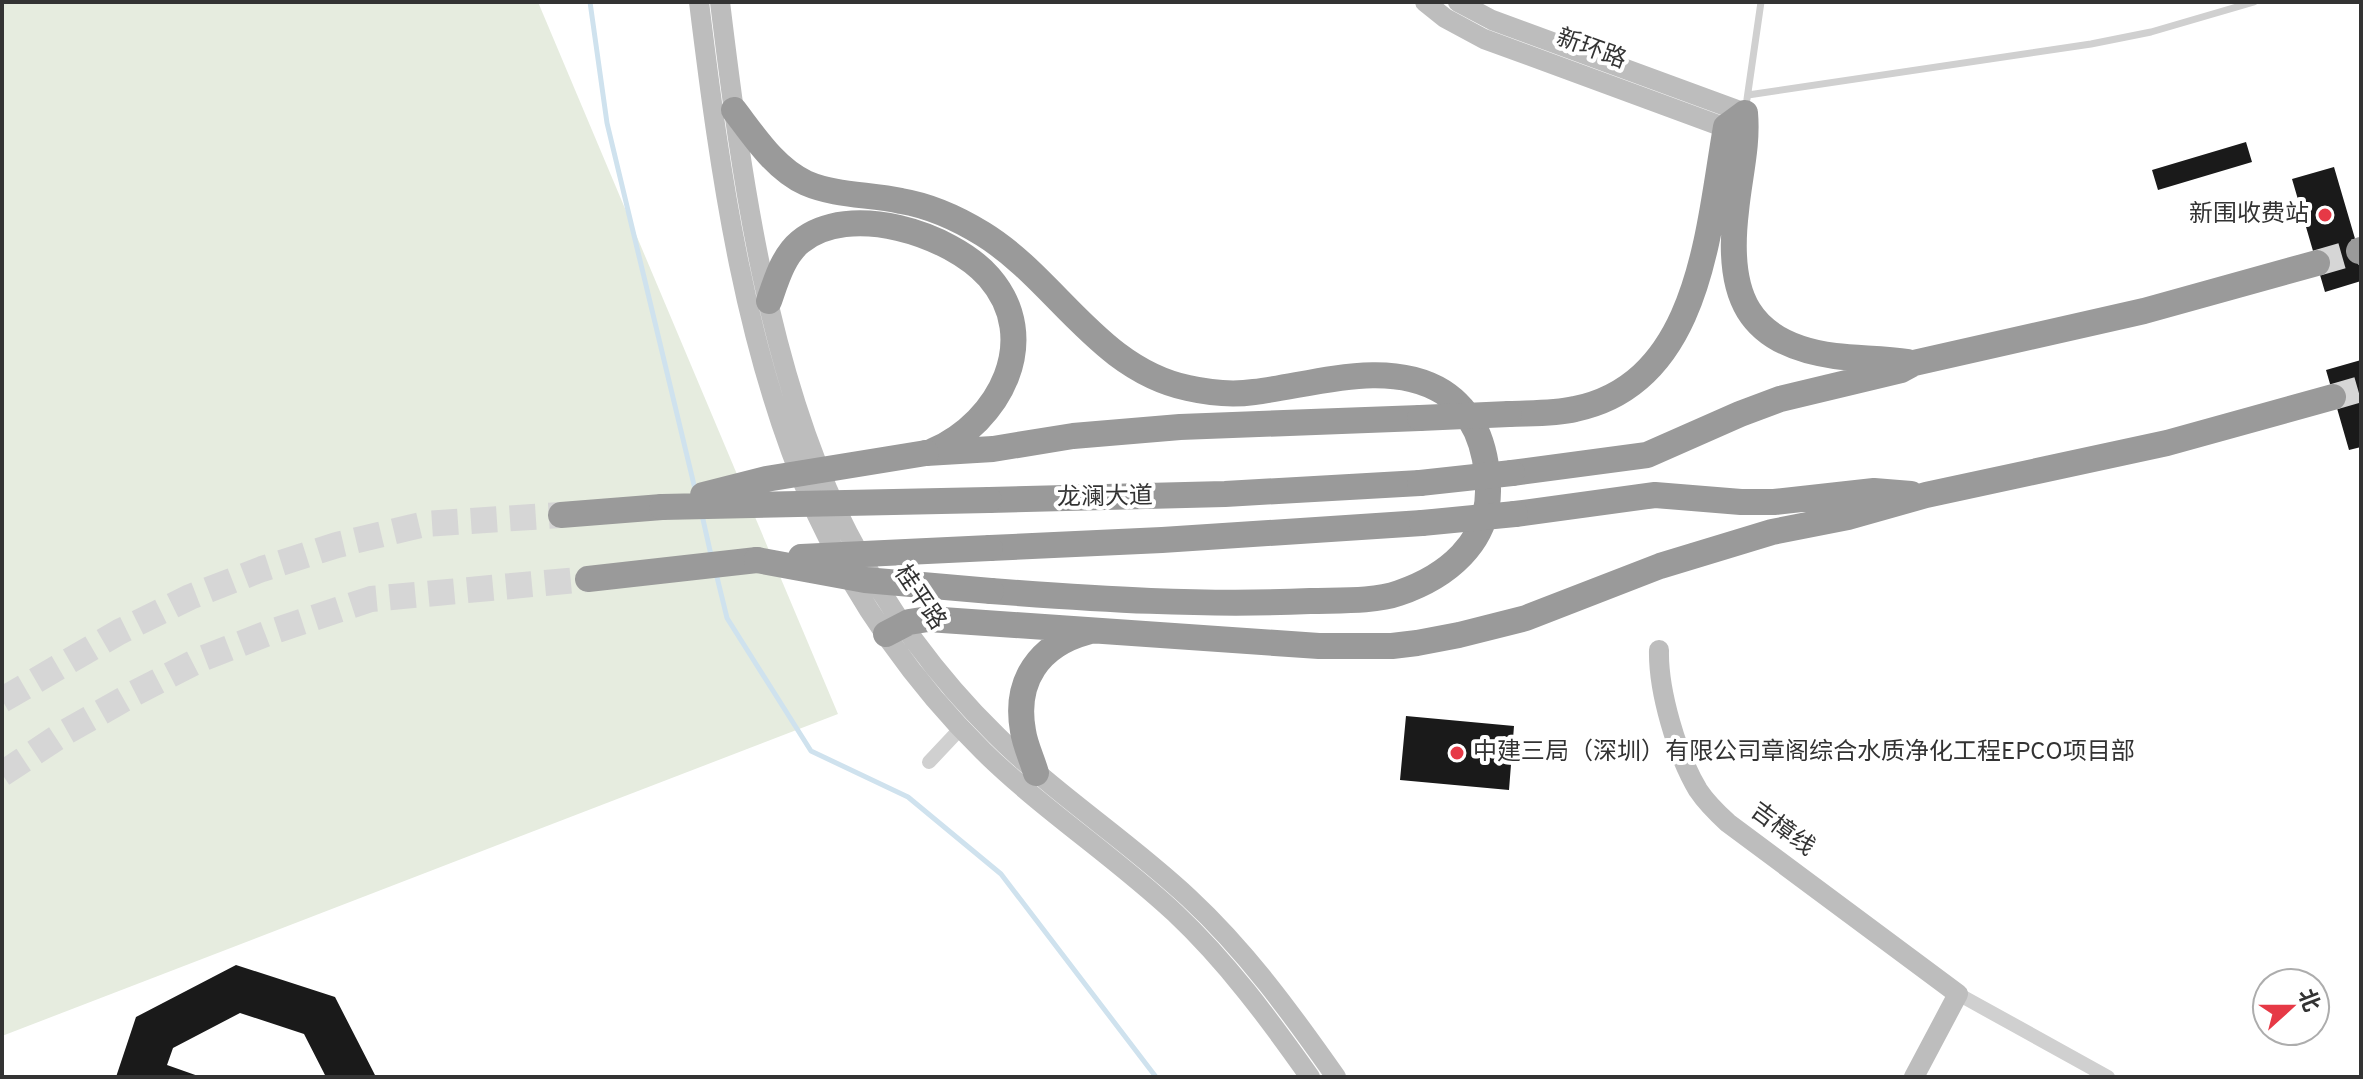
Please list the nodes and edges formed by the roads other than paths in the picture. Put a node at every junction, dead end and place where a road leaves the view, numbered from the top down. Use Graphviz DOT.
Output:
graph roads {
  1 [pos="699,2"];
  2 [pos="720,2"];
  3 [pos="1425,2"];
  4 [pos="1458,2"];
  5 [pos="1761,2"];
  6 [pos="2254,2"];
  7 [pos="734,110"];
  8 [pos="1741,118"];
  9 [pos="2317,263"];
  10 [pos="769,301"];
  11 [pos="1905,364"];
  12 [pos="2333,397"];
  13 [pos="926,453"];
  14 [pos="1887,499"];
  15 [pos="662,507"];
  16 [pos="561,515"];
  17 [pos="757,560"];
  18 [pos="588,579"];
  19 [pos="895,629"];
  20 [pos="1095,630"];
  21 [pos="1659,650"];
  22 [pos="961,728"];
  23 [pos="929,762"];
  24 [pos="1036,773"];
  25 [pos="1958,994"];
  26 [pos="1310,1077"];
  27 [pos="1336,1077"];
  28 [pos="1914,1077"];
  29 [pos="2108,1077"];
  1 -- 19 [label="street, 桂平路"];
  2 -- 7 [label="street, 桂平路"];
  3 -- 8 [label="street, 新环路"];
  4 -- 8 [label="street, 新环路"];
  5 -- 8 [label="lane"];
  6 -- 8 [label="lane"];
  7 -- 10 [label="street, 桂平路"];
  7 -- 17 [label="highway, bridge"];
  8 -- 11 [label="highway"];
  8 -- 13 [label="highway, bridge"];
  9 -- 11 [label="highway, 龙澜大道"];
  10 -- 13 [label="highway"];
  10 -- 19 [label="street, 桂平路"];
  11 -- 15 [label="highway, 龙澜大道, bridge"];
  12 -- 14 [label="highway"];
  13 -- 15 [label="highway, bridge"];
  14 -- 17 [label="highway, 龙澜大道, bridge"];
  14 -- 20 [label="highway"];
  15 -- 16 [label="highway, 龙澜大道"];
  17 -- 18 [label="highway, 龙澜大道"];
  19 -- 20 [label="highway"];
  19 -- 22 [label="street, 桂平路"];
  19 -- 24 [label="street, 桂平路"];
  20 -- 24 [label="highway"];
  21 -- 25 [label="street, 吉樟线"];
  22 -- 23 [label="street"];
  22 -- 26 [label="street, 桂平路"];
  24 -- 27 [label="street, 桂平路"];
  25 -- 28 [label="street"];
  25 -- 29 [label="street"];
}
